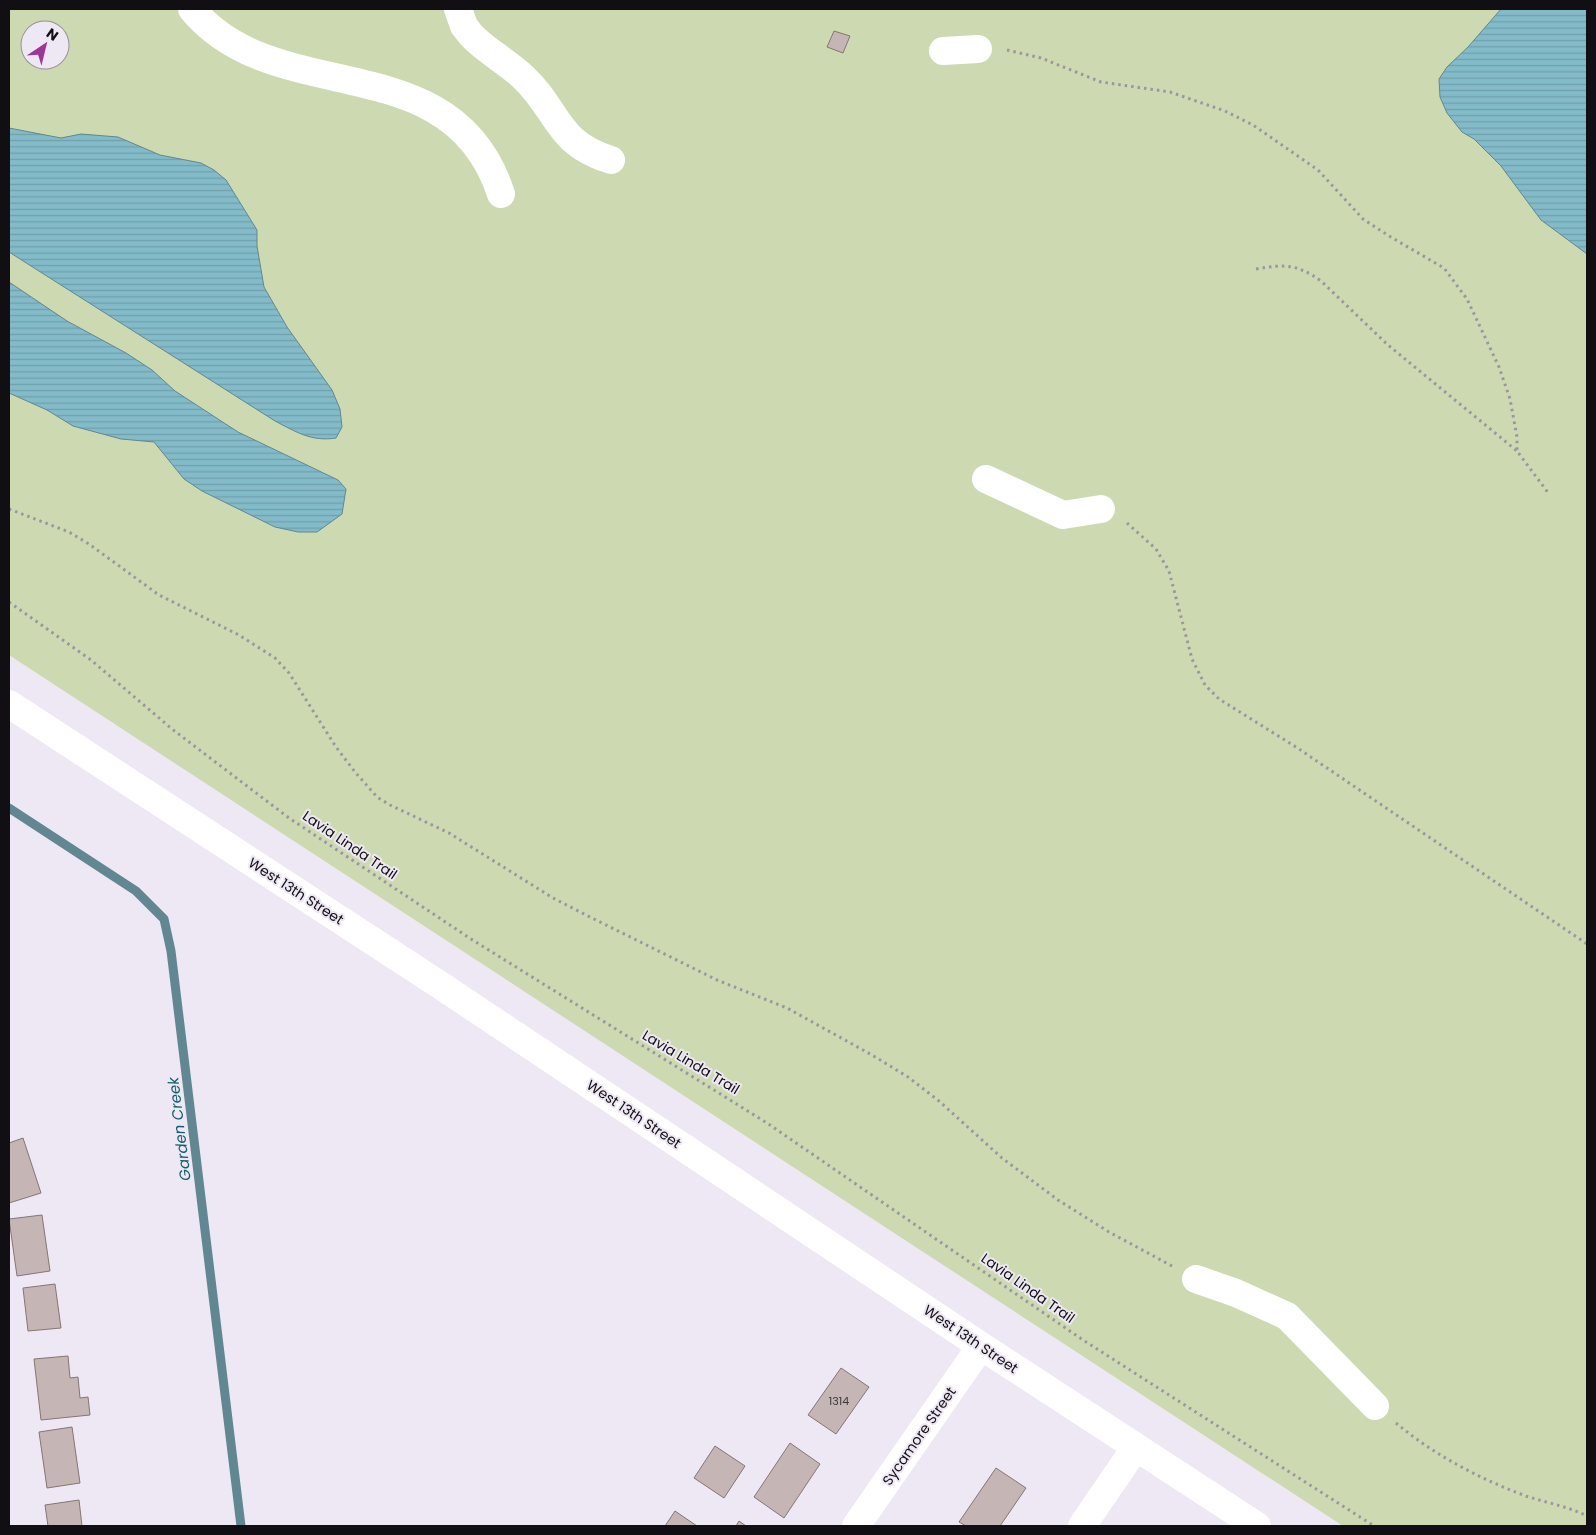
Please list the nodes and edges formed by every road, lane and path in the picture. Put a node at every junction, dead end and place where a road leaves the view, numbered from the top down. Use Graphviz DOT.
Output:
graph roads {
  1 [pos="192,9"];
  2 [pos="458,9"];
  3 [pos="978,49"];
  4 [pos="943,51"];
  5 [pos="612,160"];
  6 [pos="501,194"];
  7 [pos="1256,269"];
  8 [pos="1517,451"];
  9 [pos="986,479"];
  10 [pos="1549,494"];
  11 [pos="9,509"];
  12 [pos="1101,509"];
  13 [pos="9,602"];
  14 [pos="9,704"];
  15 [pos="1587,944"];
  16 [pos="1196,1279"];
  17 [pos="981,1346"];
  18 [pos="1375,1406"];
  19 [pos="1136,1448"];
  20 [pos="1587,1516"];
  21 [pos="856,1526"];
  22 [pos="1082,1526"];
  23 [pos="1257,1526"];
  24 [pos="1374,1526"];
  1 -- 6 [label="main road"];
  2 -- 5 [label="main road"];
  3 -- 4 [label="main road"];
  3 -- 8 [label="path"];
  7 -- 8 [label="path"];
  8 -- 10 [label="path"];
  9 -- 12 [label="main road"];
  11 -- 16 [label="path"];
  12 -- 15 [label="path"];
  13 -- 24 [label="path, Lavia Linda Trail"];
  14 -- 17 [label="main road, West 13th Street"];
  16 -- 18 [label="main road"];
  17 -- 19 [label="main road, West 13th Street"];
  17 -- 21 [label="main road, Sycamore Street"];
  18 -- 20 [label="path"];
  19 -- 22 [label="main road"];
  19 -- 23 [label="main road, West 13th Street"];
}
